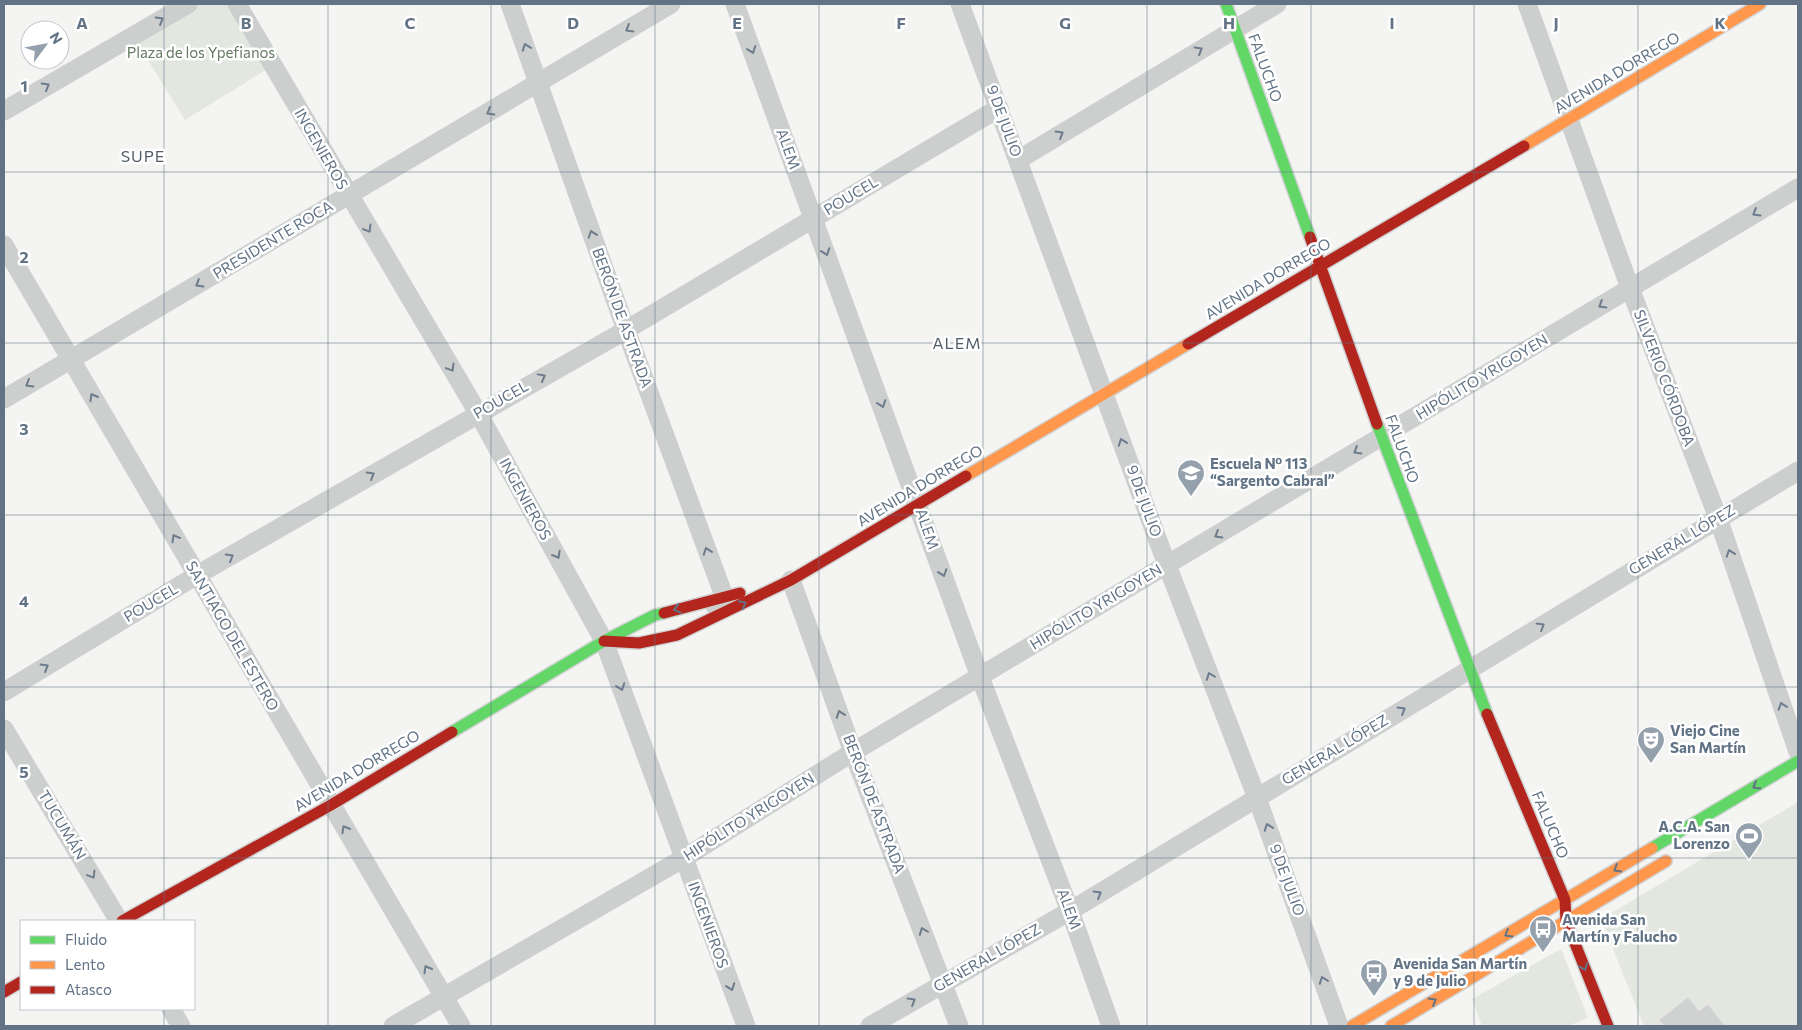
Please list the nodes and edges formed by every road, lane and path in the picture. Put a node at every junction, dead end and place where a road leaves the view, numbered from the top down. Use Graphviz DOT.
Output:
graph roads {
  1 [pos="188,4"];
  2 [pos="236,4"];
  3 [pos="510,4"];
  4 [pos="671,4"];
  5 [pos="736,4"];
  6 [pos="960,4"];
  7 [pos="1226,4"];
  8 [pos="1277,4"];
  9 [pos="1527,4"];
  10 [pos="1760,4"];
  11 [pos="1234,28"];
  12 [pos="539,83"];
  13 [pos="999,108"];
  14 [pos="4,111"];
  15 [pos="1570,119"];
  16 [pos="1018,160"];
  17 [pos="1798,188"];
  18 [pos="348,195"];
  19 [pos="814,218"];
  20 [pos="4,245"];
  21 [pos="1320,265"];
  22 [pos="1630,288"];
  23 [pos="626,330"];
  24 [pos="71,360"];
  25 [pos="1104,394"];
  26 [pos="4,399"];
  27 [pos="478,413"];
  28 [pos="1382,437"];
  29 [pos="1798,471"];
  30 [pos="919,504"];
  31 [pos="1718,518"];
  32 [pos="1167,565"];
  33 [pos="197,576"];
  34 [pos="791,580"];
  35 [pos="724,596"];
  36 [pos="699,625"];
  37 [pos="604,641"];
  38 [pos="1469,670"];
  39 [pos="980,677"];
  40 [pos="4,692"];
  41 [pos="4,729"];
  42 [pos="854,752"];
  43 [pos="1798,752"];
  44 [pos="1798,761"];
  45 [pos="1257,798"];
  46 [pos="331,805"];
  47 [pos="1673,857"];
  48 [pos="684,858"];
  49 [pos="1565,900"];
  50 [pos="1070,911"];
  51 [pos="1583,917"];
  52 [pos="119,920"];
  53 [pos="122,920"];
  54 [pos="1566,922"];
  55 [pos="20,983"];
  56 [pos="943,983"];
  57 [pos="4,992"];
  58 [pos="443,996"];
  59 [pos="172,1010"];
  60 [pos="182,1026"];
  61 [pos="393,1026"];
  62 [pos="461,1026"];
  63 [pos="746,1026"];
  64 [pos="870,1026"];
  65 [pos="959,1026"];
  66 [pos="1111,1026"];
  67 [pos="1339,1026"];
  68 [pos="1352,1026"];
  69 [pos="1391,1026"];
  70 [pos="1608,1026"];
  14 -- 1 [label="street, one-way"];
  2 -- 18 [label="street, INGENIEROS"];
  12 -- 3 [label="street, BERÓN DE ASTRADA, one-way"];
  4 -- 12 [label="street, PRESIDENTE ROCA, one-way"];
  5 -- 19 [label="street, ALEM, one-way"];
  6 -- 13 [label="street, 9 DE JULIO"];
  7 -- 11 [label="main road, FALUCHO"];
  8 -- 11 [label="street"];
  9 -- 15 [label="street, SILVERIO CÓRDOBA"];
  10 -- 15 [label="main road, AVENIDA DORREGO"];
  16 -- 11 [label="street, one-way"];
  11 -- 21 [label="main road, FALUCHO"];
  12 -- 18 [label="street, PRESIDENTE ROCA, one-way"];
  23 -- 12 [label="street, BERÓN DE ASTRADA, one-way"];
  13 -- 16 [label="street, 9 DE JULIO"];
  13 -- 19 [label="street, POUCEL"];
  15 -- 21 [label="main road, AVENIDA DORREGO"];
  15 -- 22 [label="street, SILVERIO CÓRDOBA"];
  16 -- 25 [label="street, 9 DE JULIO"];
  17 -- 22 [label="street, HIPÓLITO YRIGOYEN, one-way"];
  18 -- 24 [label="street, PRESIDENTE ROCA, one-way"];
  18 -- 27 [label="street, INGENIEROS, one-way"];
  19 -- 23 [label="street, POUCEL"];
  19 -- 30 [label="street, ALEM, one-way"];
  20 -- 24 [label="street, SANTIAGO DEL ESTERO"];
  21 -- 25 [label="main road, AVENIDA DORREGO"];
  21 -- 28 [label="main road, FALUCHO"];
  22 -- 28 [label="street, HIPÓLITO YRIGOYEN, one-way"];
  22 -- 31 [label="street, SILVERIO CÓRDOBA"];
  27 -- 23 [label="street, POUCEL, one-way"];
  35 -- 23 [label="street, BERÓN DE ASTRADA, one-way"];
  24 -- 26 [label="street, PRESIDENTE ROCA, one-way"];
  33 -- 24 [label="street, SANTIAGO DEL ESTERO, one-way"];
  25 -- 30 [label="main road, AVENIDA DORREGO"];
  32 -- 25 [label="street, 9 DE JULIO, one-way"];
  33 -- 27 [label="street, POUCEL, one-way"];
  27 -- 37 [label="street, INGENIEROS, one-way"];
  28 -- 32 [label="street, HIPÓLITO YRIGOYEN, one-way"];
  28 -- 38 [label="main road, FALUCHO"];
  29 -- 31 [label="street, GENERAL LÓPEZ"];
  30 -- 34 [label="main road, AVENIDA DORREGO"];
  30 -- 39 [label="street, ALEM, one-way"];
  38 -- 31 [label="street, GENERAL LÓPEZ, one-way"];
  43 -- 31 [label="street, SILVERIO CÓRDOBA, one-way"];
  32 -- 39 [label="street, HIPÓLITO YRIGOYEN"];
  45 -- 32 [label="street, 9 DE JULIO, one-way"];
  40 -- 33 [label="street, POUCEL, one-way"];
  33 -- 46 [label="street, SANTIAGO DEL ESTERO"];
  34 -- 35 [label="main road, AVENIDA DORREGO"];
  36 -- 34 [label="main road, AVENIDA DORREGO, one-way"];
  42 -- 34 [label="street, BERÓN DE ASTRADA, one-way"];
  35 -- 36 [label="street"];
  35 -- 37 [label="main road, AVENIDA DORREGO, one-way"];
  36 -- 37 [label="main road, AVENIDA DORREGO"];
  37 -- 46 [label="main road, AVENIDA DORREGO"];
  37 -- 48 [label="street, INGENIEROS, one-way"];
  45 -- 38 [label="street, GENERAL LÓPEZ, one-way"];
  38 -- 49 [label="main road, FALUCHO"];
  39 -- 42 [label="street, HIPÓLITO YRIGOYEN"];
  39 -- 50 [label="street, ALEM"];
  41 -- 52 [label="street, TUCUMÁN, one-way"];
  42 -- 48 [label="street, HIPÓLITO YRIGOYEN"];
  56 -- 42 [label="street, BERÓN DE ASTRADA, one-way"];
  44 -- 49 [label="main road, one-way"];
  50 -- 45 [label="street, GENERAL LÓPEZ, one-way"];
  67 -- 45 [label="street, 9 DE JULIO, one-way"];
  46 -- 53 [label="main road, AVENIDA DORREGO"];
  58 -- 46 [label="street, SANTIAGO DEL ESTERO, one-way"];
  47 -- 51 [label="main road"];
  48 -- 58 [label="street, HIPÓLITO YRIGOYEN"];
  48 -- 63 [label="street, INGENIEROS, one-way"];
  49 -- 51 [label="main road"];
  49 -- 54 [label="main road, FALUCHO"];
  49 -- 68 [label="main road, one-way"];
  50 -- 56 [label="street, GENERAL LÓPEZ"];
  50 -- 66 [label="street, ALEM"];
  51 -- 54 [label="main road"];
  69 -- 54 [label="main road, one-way"];
  54 -- 70 [label="main road, FALUCHO, one-way"];
  55 -- 57 [label="main road"];
  64 -- 56 [label="street, GENERAL LÓPEZ, one-way"];
  56 -- 65 [label="street, BERÓN DE ASTRADA"];
  58 -- 61 [label="street, HIPÓLITO YRIGOYEN"];
  58 -- 62 [label="street, SANTIAGO DEL ESTERO"];
  59 -- 60 [label="street"];
}
